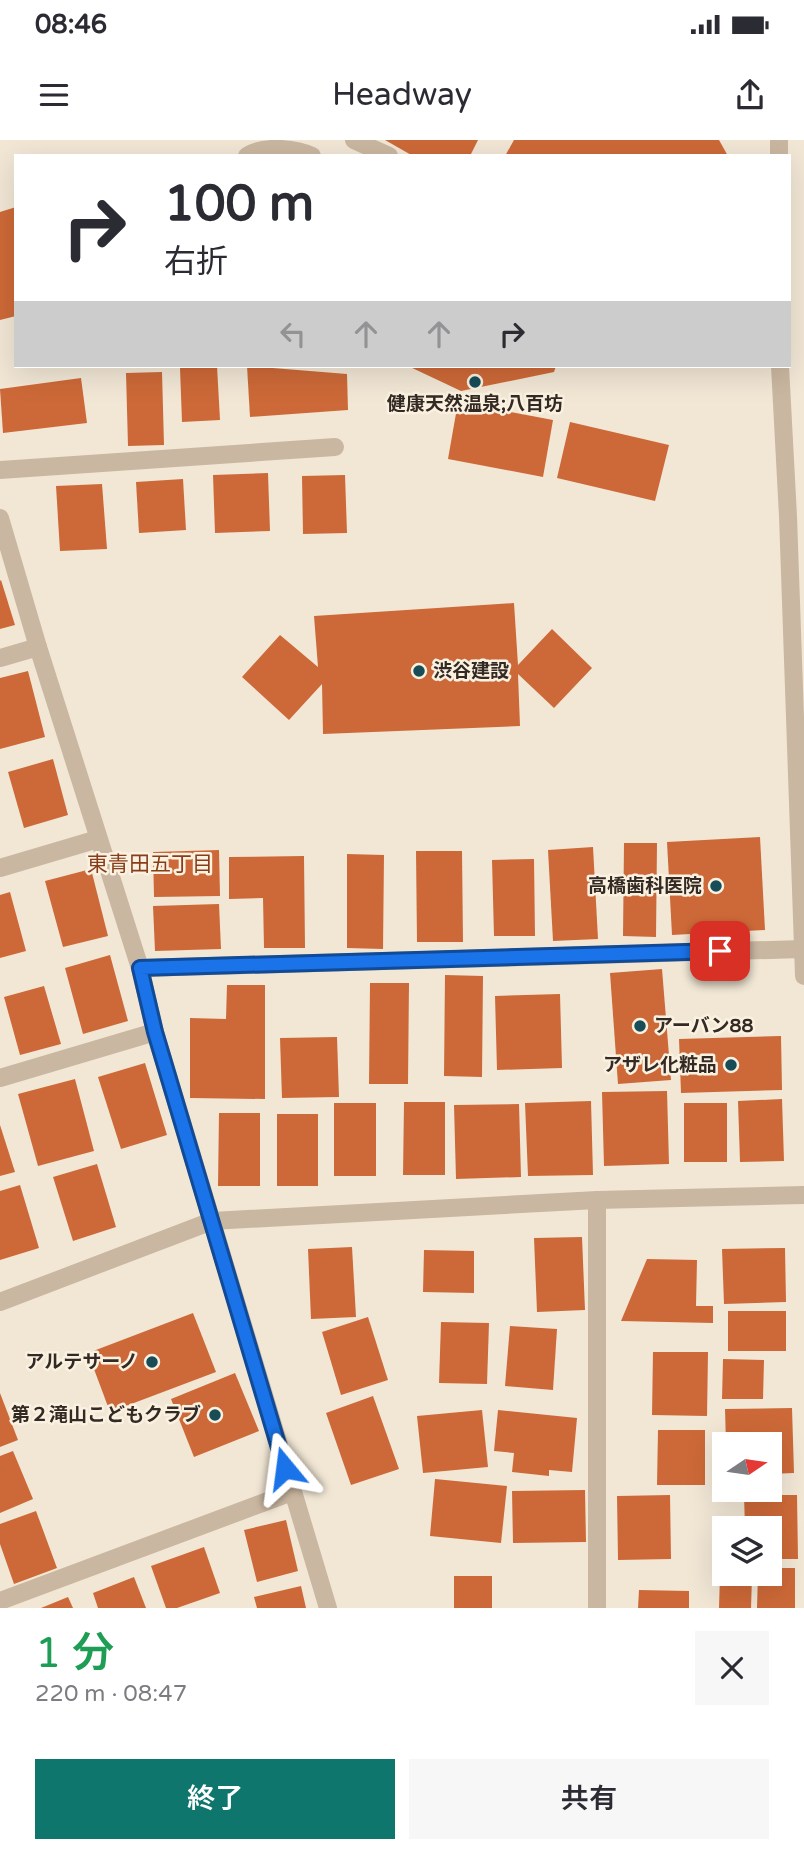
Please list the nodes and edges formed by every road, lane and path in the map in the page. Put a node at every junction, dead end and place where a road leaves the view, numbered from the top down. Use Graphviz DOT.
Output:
graph roads {
  1 [pos="354,140"];
  2 [pos="251,154"];
  3 [pos="308,154"];
  4 [pos="385,154"];
  5 [pos="780,368"];
  6 [pos="335,447"];
  7 [pos="0,470"];
  8 [pos="0,518"];
  9 [pos="796,520"];
  10 [pos="38,647"];
  11 [pos="0,658"];
  12 [pos="98,839"];
  13 [pos="0,868"];
  14 [pos="803,949"];
  15 [pos="140,968"];
  16 [pos="804,976"];
  17 [pos="155,1032"];
  18 [pos="0,1078"];
  19 [pos="804,1195"];
  20 [pos="597,1200"];
  21 [pos="212,1221"];
  22 [pos="0,1302"];
  23 [pos="292,1492"];
  24 [pos="0,1601"];
  25 [pos="328,1608"];
  26 [pos="597,1608"];
  1 -- 4 [label="street"];
  2 -- 3 [label="street"];
  5 -- 9 [label="street"];
  6 -- 7 [label="street"];
  8 -- 10 [label="street"];
  9 -- 14 [label="street"];
  10 -- 11 [label="street"];
  10 -- 12 [label="street"];
  12 -- 13 [label="street"];
  12 -- 15 [label="street"];
  14 -- 15 [label="street"];
  14 -- 16 [label="street"];
  15 -- 17 [label="street"];
  17 -- 18 [label="street"];
  17 -- 21 [label="street"];
  19 -- 20 [label="street"];
  20 -- 21 [label="street"];
  20 -- 26 [label="street"];
  21 -- 22 [label="street"];
  21 -- 23 [label="street"];
  23 -- 24 [label="street"];
  23 -- 25 [label="street"];
}
